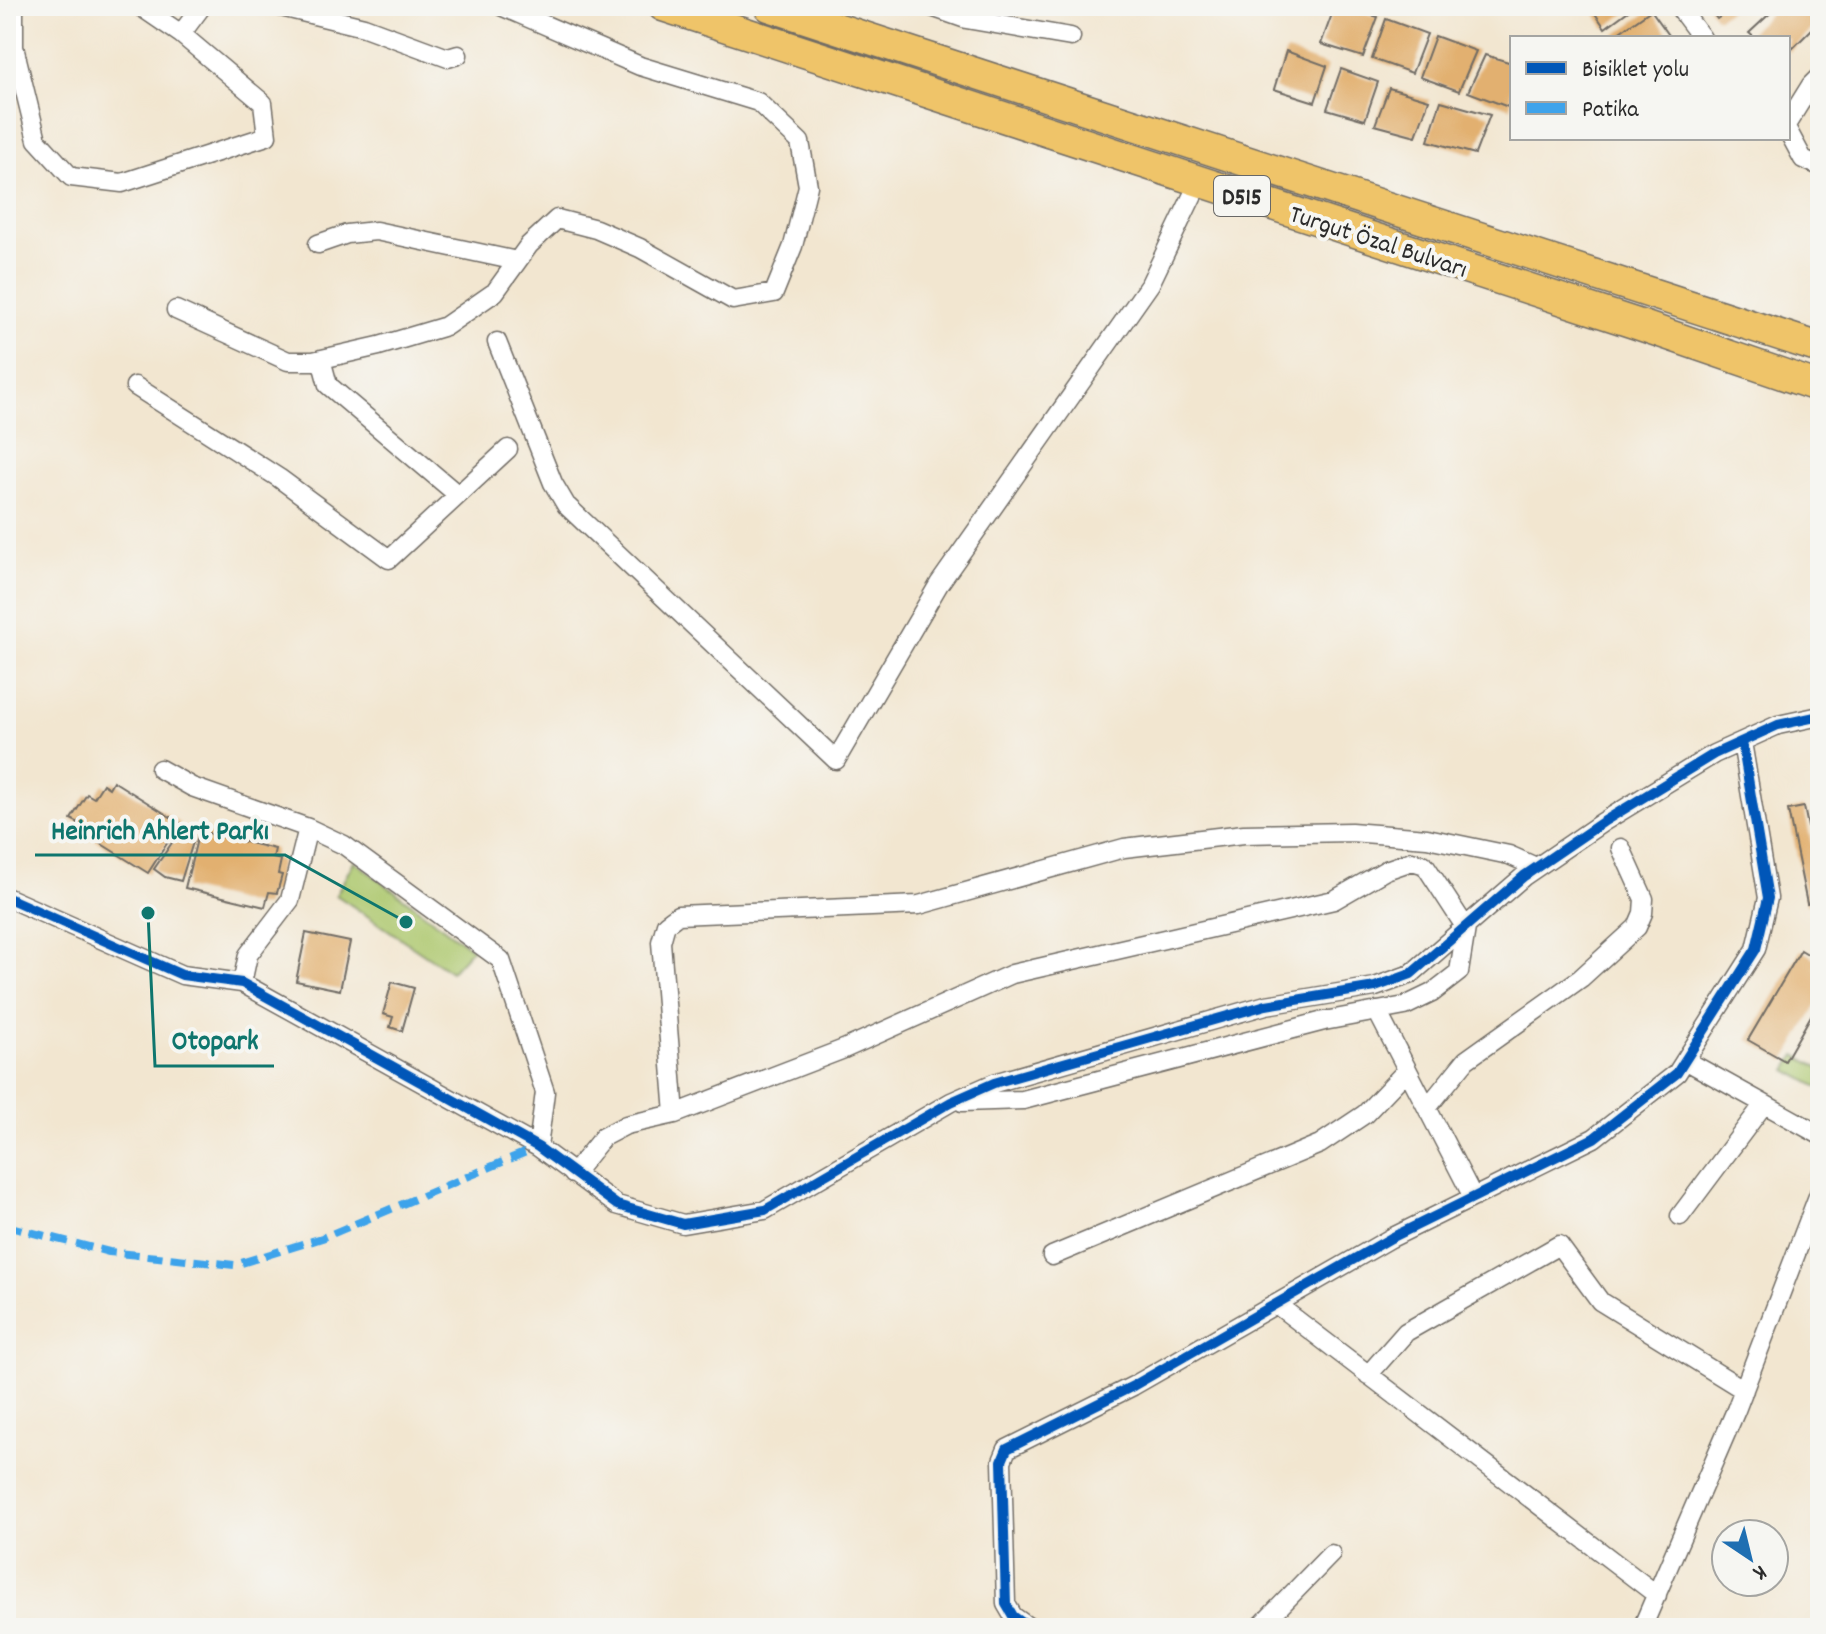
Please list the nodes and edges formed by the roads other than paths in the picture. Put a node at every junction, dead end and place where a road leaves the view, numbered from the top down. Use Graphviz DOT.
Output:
graph roads {
  1 [pos="14,6"];
  2 [pos="140,6"];
  3 [pos="202,6"];
  4 [pos="277,6"];
  5 [pos="501,6"];
  6 [pos="663,6"];
  7 [pos="769,6"];
  8 [pos="929,6"];
  9 [pos="1678,6"];
  10 [pos="971,12"];
  11 [pos="181,34"];
  12 [pos="1700,36"];
  13 [pos="1071,37"];
  14 [pos="458,55"];
  15 [pos="1820,76"];
  16 [pos="1790,119"];
  17 [pos="1790,135"];
  18 [pos="1820,166"];
  19 [pos="1199,182"];
  20 [pos="318,244"];
  21 [pos="517,261"];
  22 [pos="176,310"];
  23 [pos="497,342"];
  24 [pos="1820,348"];
  25 [pos="321,359"];
  26 [pos="135,386"];
  27 [pos="1820,387"];
  28 [pos="508,449"];
  29 [pos="458,495"];
  30 [pos="1820,716"];
  31 [pos="1742,742"];
  32 [pos="160,769"];
  33 [pos="308,828"];
  34 [pos="1621,848"];
  35 [pos="1536,867"];
  36 [pos="6,897"];
  37 [pos="1466,928"];
  38 [pos="242,983"];
  39 [pos="1377,1011"];
  40 [pos="1685,1060"];
  41 [pos="1407,1070"];
  42 [pos="951,1102"];
  43 [pos="1764,1104"];
  44 [pos="1427,1108"];
  45 [pos="675,1114"];
  46 [pos="1820,1135"];
  47 [pos="538,1147"];
  48 [pos="573,1174"];
  49 [pos="1820,1191"];
  50 [pos="1473,1197"];
  51 [pos="1680,1216"];
  52 [pos="1052,1256"];
  53 [pos="1276,1304"];
  54 [pos="1368,1375"];
  55 [pos="1744,1390"];
  56 [pos="1331,1554"];
  57 [pos="1657,1595"];
  58 [pos="1030,1628"];
  59 [pos="1259,1628"];
  60 [pos="1642,1628"];
  1 -- 11 [label="street"];
  2 -- 11 [label="street"];
  3 -- 11 [label="street"];
  4 -- 14 [label="street"];
  5 -- 21 [label="street"];
  6 -- 19 [label="highway, Turgut Özal Bulvarı / D515"];
  7 -- 24 [label="highway, Turgut Özal Bulvarı / D515"];
  8 -- 10 [label="street"];
  9 -- 12 [label="street"];
  10 -- 13 [label="street"];
  15 -- 16 [label="street"];
  17 -- 18 [label="street"];
  19 -- 23 [label="street"];
  19 -- 27 [label="highway, Turgut Özal Bulvarı / D515"];
  20 -- 21 [label="street"];
  21 -- 25 [label="street"];
  22 -- 25 [label="street"];
  25 -- 29 [label="street"];
  26 -- 29 [label="street"];
  28 -- 29 [label="street"];
  30 -- 31 [label="street"];
  31 -- 35 [label="street"];
  31 -- 40 [label="street"];
  32 -- 33 [label="street"];
  33 -- 38 [label="street"];
  33 -- 47 [label="street"];
  34 -- 44 [label="street"];
  35 -- 37 [label="street"];
  35 -- 45 [label="street"];
  36 -- 38 [label="street"];
  37 -- 39 [label="street"];
  37 -- 42 [label="street"];
  37 -- 45 [label="street"];
  38 -- 47 [label="street"];
  39 -- 41 [label="street"];
  39 -- 42 [label="street"];
  40 -- 43 [label="street"];
  40 -- 50 [label="street"];
  41 -- 44 [label="street"];
  41 -- 52 [label="street"];
  42 -- 48 [label="street"];
  43 -- 46 [label="street"];
  43 -- 51 [label="street"];
  44 -- 50 [label="street"];
  45 -- 48 [label="street"];
  47 -- 48 [label="street"];
  49 -- 55 [label="street"];
  50 -- 53 [label="street"];
  53 -- 54 [label="street"];
  53 -- 58 [label="street"];
  54 -- 55 [label="street"];
  54 -- 57 [label="street"];
  55 -- 57 [label="street"];
  56 -- 59 [label="street"];
  57 -- 60 [label="street"];
}
